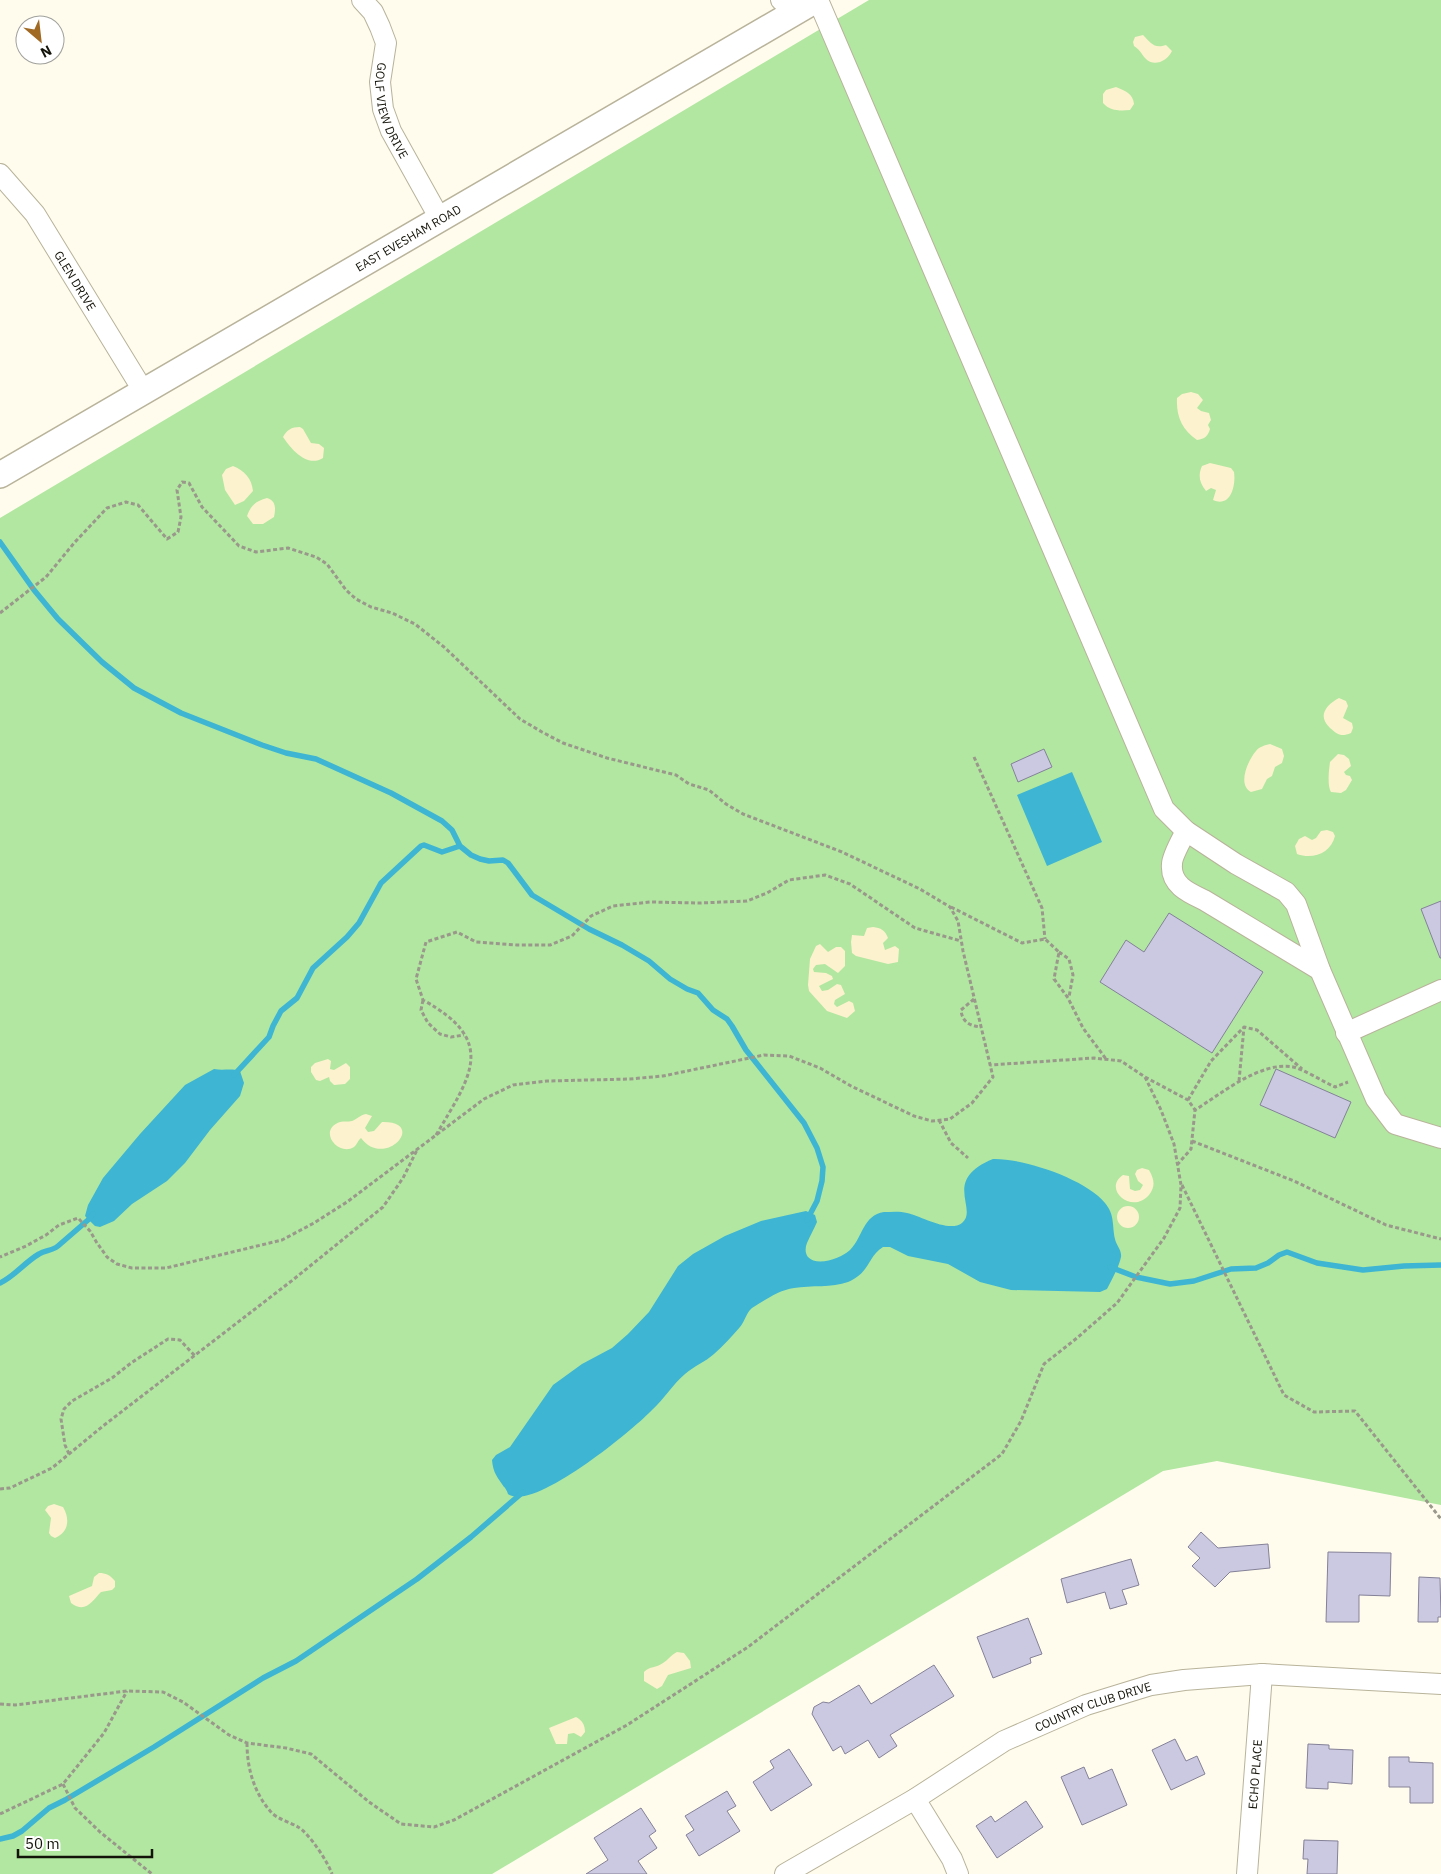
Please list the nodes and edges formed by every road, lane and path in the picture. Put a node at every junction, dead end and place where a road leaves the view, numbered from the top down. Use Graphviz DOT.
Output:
graph roads {
  1 [pos="362,0"];
  2 [pos="803,3"];
  3 [pos="0,174"];
  4 [pos="440,219"];
  5 [pos="144,392"];
  6 [pos="0,475"];
  7 [pos="0,613"];
  8 [pos="974,757"];
  9 [pos="1186,831"];
  10 [pos="950,907"];
  11 [pos="1045,939"];
  12 [pos="961,941"];
  13 [pos="1059,952"];
  14 [pos="1320,970"];
  15 [pos="1441,990"];
  16 [pos="1068,998"];
  17 [pos="974,999"];
  18 [pos="422,1000"];
  19 [pos="981,1027"];
  20 [pos="1244,1027"];
  21 [pos="1346,1033"];
  22 [pos="464,1035"];
  23 [pos="1106,1059"];
  24 [pos="990,1065"];
  25 [pos="1306,1073"];
  26 [pos="1365,1075"];
  27 [pos="1145,1077"];
  28 [pos="1239,1082"];
  29 [pos="1188,1100"];
  30 [pos="1195,1110"];
  31 [pos="939,1120"];
  32 [pos="436,1136"];
  33 [pos="1441,1138"];
  34 [pos="1192,1141"];
  35 [pos="418,1147"];
  36 [pos="968,1158"];
  37 [pos="1177,1164"];
  38 [pos="1181,1185"];
  39 [pos="1441,1239"];
  40 [pos="0,1256"];
  41 [pos="194,1356"];
  42 [pos="69,1454"];
  43 [pos="0,1489"];
  44 [pos="1441,1519"];
  45 [pos="1262,1674"];
  46 [pos="1441,1684"];
  47 [pos="127,1691"];
  48 [pos="0,1704"];
  49 [pos="247,1744"];
  50 [pos="64,1785"];
  51 [pos="915,1798"];
  52 [pos="0,1814"];
  53 [pos="152,1874"];
  54 [pos="332,1874"];
  55 [pos="785,1874"];
  56 [pos="958,1874"];
  57 [pos="1247,1874"];
  1 -- 4 [label="street, GOLF VIEW DRIVE"];
  2 -- 4 [label="main road, EAST EVESHAM ROAD"];
  2 -- 9 [label="street"];
  3 -- 5 [label="street, GLEN DRIVE"];
  4 -- 5 [label="main road, EAST EVESHAM ROAD"];
  5 -- 6 [label="main road, EAST EVESHAM ROAD"];
  7 -- 10 [label="path"];
  8 -- 11 [label="path"];
  9 -- 14 [label="street"];
  9 -- 14 [label="street"];
  10 -- 11 [label="path"];
  10 -- 12 [label="path"];
  11 -- 13 [label="path"];
  12 -- 17 [label="path"];
  12 -- 18 [label="path"];
  13 -- 16 [label="path"];
  13 -- 16 [label="path"];
  14 -- 21 [label="street"];
  15 -- 21 [label="street"];
  16 -- 23 [label="path"];
  17 -- 19 [label="path"];
  17 -- 19 [label="path"];
  18 -- 22 [label="path"];
  18 -- 22 [label="path"];
  19 -- 24 [label="path"];
  20 -- 25 [label="path"];
  20 -- 28 [label="path"];
  20 -- 29 [label="path"];
  21 -- 26 [label="street"];
  22 -- 32 [label="path"];
  23 -- 24 [label="path"];
  23 -- 27 [label="path"];
  24 -- 31 [label="path"];
  25 -- 26 [label="path"];
  25 -- 28 [label="path"];
  26 -- 33 [label="street"];
  27 -- 29 [label="path"];
  27 -- 37 [label="path"];
  28 -- 30 [label="path"];
  29 -- 30 [label="path"];
  30 -- 34 [label="path"];
  31 -- 32 [label="path"];
  31 -- 36 [label="path"];
  32 -- 35 [label="path"];
  34 -- 37 [label="path"];
  34 -- 39 [label="path"];
  35 -- 40 [label="path"];
  35 -- 41 [label="path"];
  37 -- 38 [label="path"];
  38 -- 44 [label="path"];
  38 -- 49 [label="path"];
  41 -- 42 [label="path"];
  41 -- 42 [label="path"];
  42 -- 43 [label="path"];
  45 -- 46 [label="street, COUNTRY CLUB DRIVE"];
  45 -- 51 [label="street, COUNTRY CLUB DRIVE"];
  45 -- 57 [label="street, ECHO PLACE"];
  47 -- 48 [label="path"];
  47 -- 49 [label="path"];
  47 -- 50 [label="path"];
  49 -- 54 [label="path"];
  50 -- 52 [label="path"];
  50 -- 53 [label="path"];
  51 -- 55 [label="street, COUNTRY CLUB DRIVE"];
  51 -- 56 [label="street"];
}
